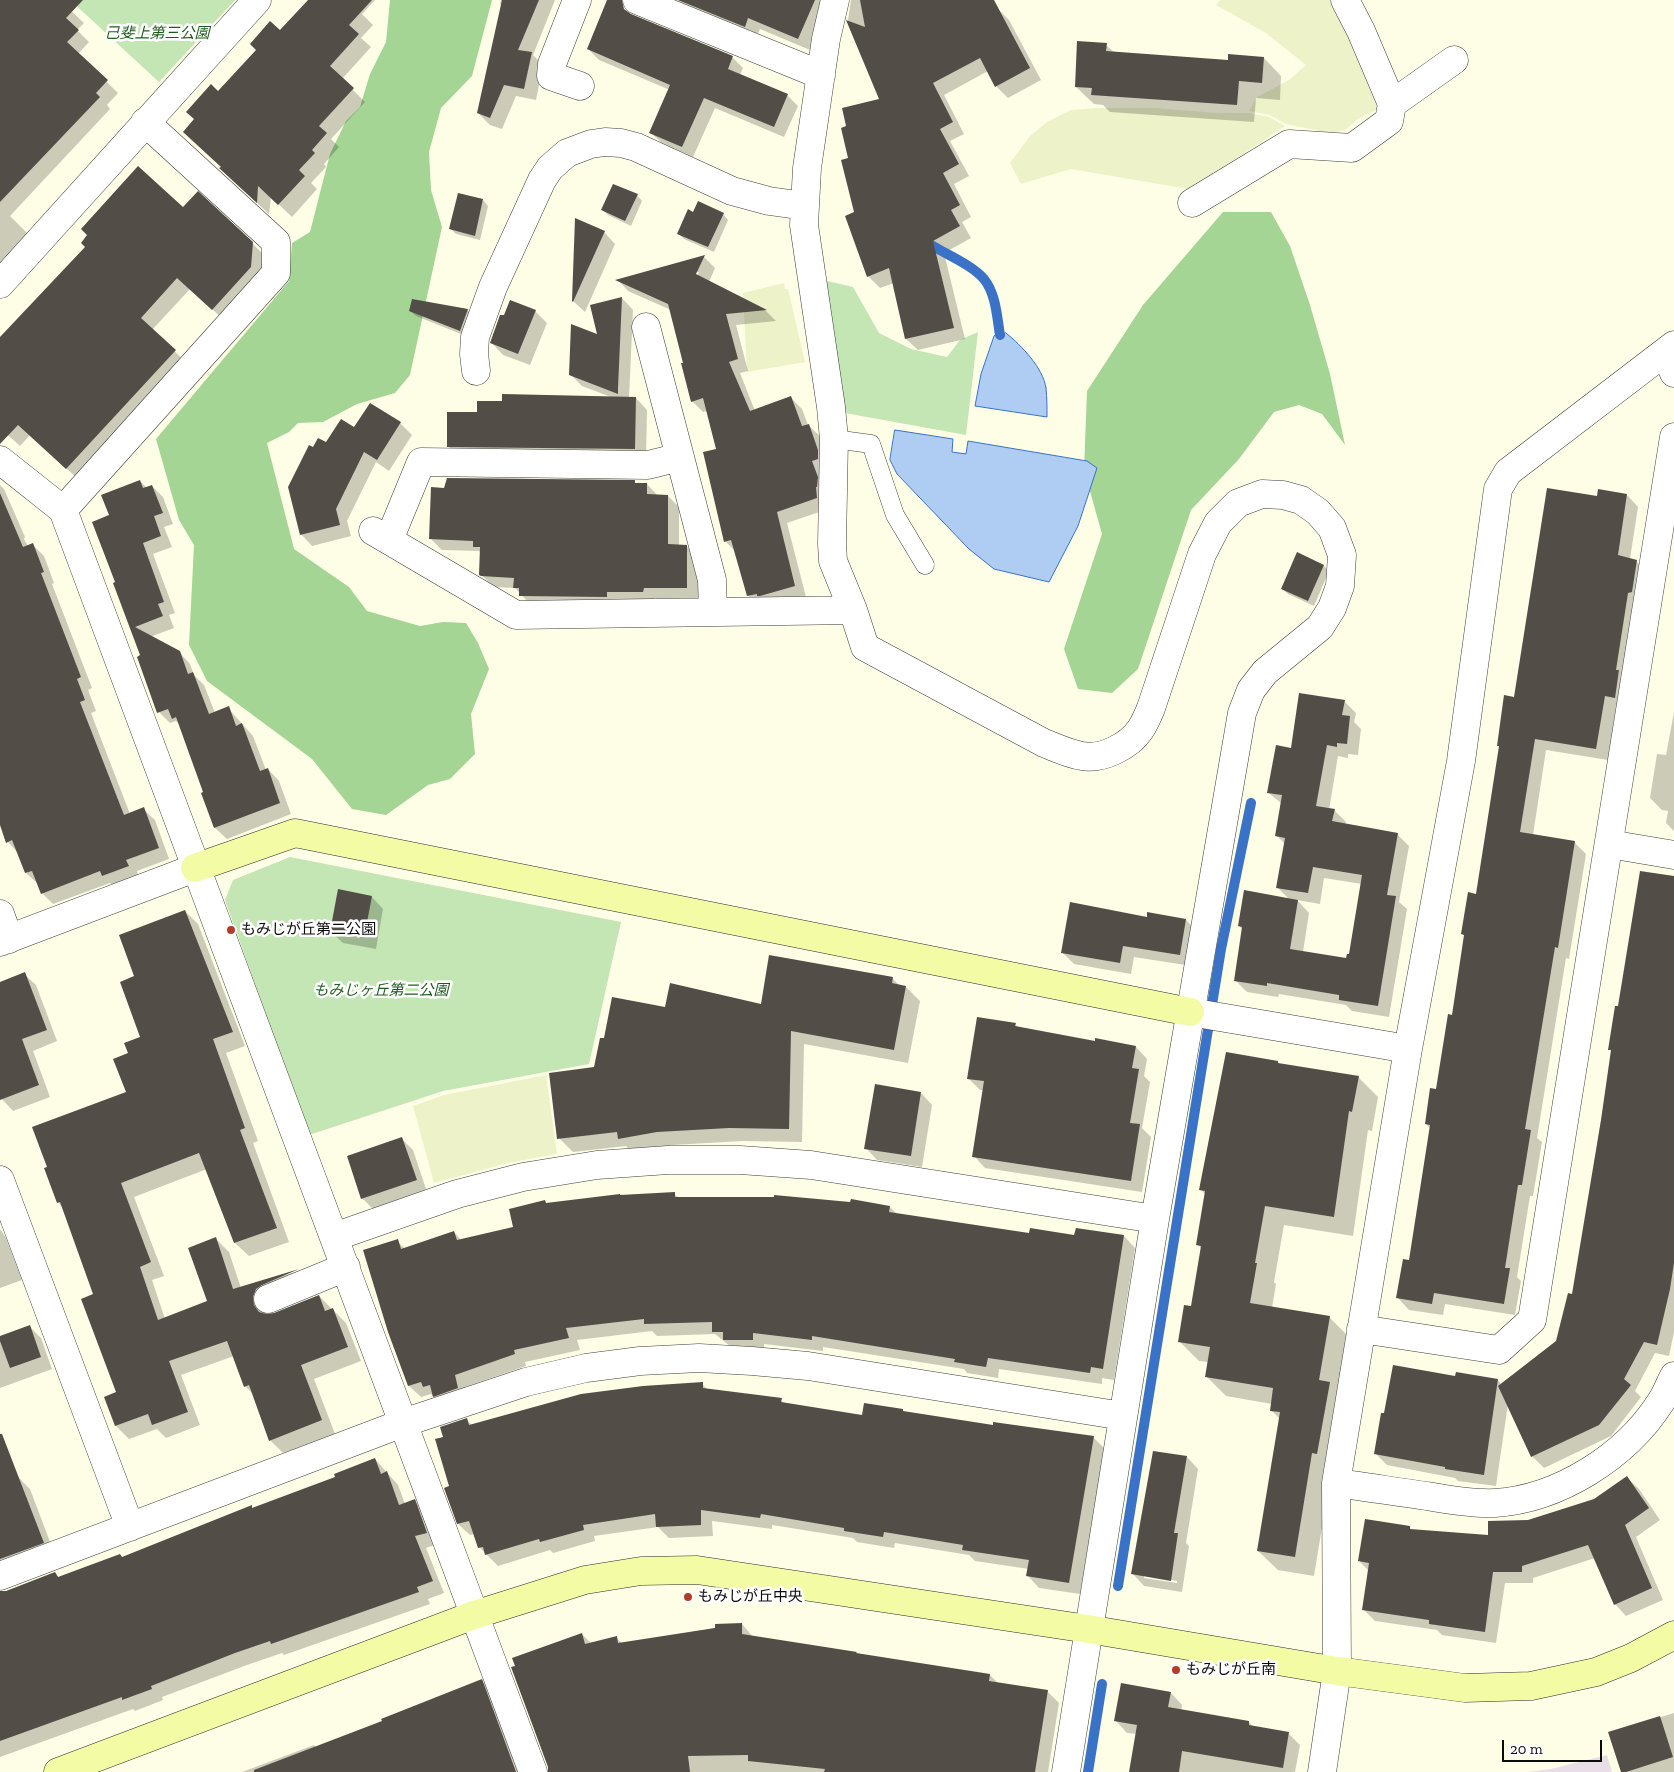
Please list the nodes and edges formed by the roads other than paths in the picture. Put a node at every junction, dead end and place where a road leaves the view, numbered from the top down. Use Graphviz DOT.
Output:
graph roads {
  1 [pos="257,0"];
  2 [pos="577,0"];
  3 [pos="637,0"];
  4 [pos="835,0"];
  5 [pos="1345,0"];
  6 [pos="1454,60"];
  7 [pos="821,75"];
  8 [pos="580,86"];
  9 [pos="1392,104"];
  10 [pos="145,122"];
  11 [pos="1192,203"];
  12 [pos="805,206"];
  13 [pos="0,284"];
  14 [pos="646,327"];
  15 [pos="1671,357"];
  16 [pos="476,371"];
  17 [pos="1674,436"];
  18 [pos="834,439"];
  19 [pos="680,457"];
  20 [pos="0,460"];
  21 [pos="63,510"];
  22 [pos="926,565"];
  23 [pos="853,610"];
  24 [pos="713,611"];
  25 [pos="1610,844"];
  26 [pos="1674,855"];
  27 [pos="195,868"];
  28 [pos="0,914"];
  29 [pos="5,941"];
  30 [pos="1203,1014"];
  31 [pos="1408,1049"];
  32 [pos="2,1194"];
  33 [pos="1154,1219"];
  34 [pos="334,1237"];
  35 [pos="346,1267"];
  36 [pos="268,1300"];
  37 [pos="1361,1329"];
  38 [pos="1674,1376"];
  39 [pos="1123,1416"];
  40 [pos="403,1423"];
  41 [pos="1336,1483"];
  42 [pos="130,1527"];
  43 [pos="0,1576"];
  44 [pos="474,1615"];
  45 [pos="1088,1629"];
  46 [pos="1674,1635"];
  47 [pos="1337,1671"];
  48 [pos="58,1772"];
  49 [pos="533,1772"];
  50 [pos="1066,1772"];
  51 [pos="1322,1772"];
  1 -- 10 [label="street"];
  2 -- 8 [label="street"];
  3 -- 7 [label="street"];
  4 -- 7 [label="street"];
  5 -- 9 [label="street"];
  6 -- 9 [label="street"];
  7 -- 12 [label="street"];
  9 -- 11 [label="street"];
  10 -- 13 [label="street"];
  10 -- 21 [label="street"];
  12 -- 16 [label="street"];
  12 -- 18 [label="street"];
  14 -- 19 [label="street"];
  15 -- 31 [label="street"];
  17 -- 25 [label="street"];
  18 -- 22 [label="lane"];
  18 -- 23 [label="street"];
  19 -- 24 [label="street"];
  19 -- 24 [label="street"];
  20 -- 21 [label="street"];
  21 -- 27 [label="street"];
  23 -- 24 [label="street"];
  23 -- 30 [label="street"];
  25 -- 26 [label="street"];
  25 -- 37 [label="street"];
  27 -- 29 [label="street"];
  27 -- 30 [label="street"];
  27 -- 34 [label="street"];
  28 -- 29 [label="street"];
  30 -- 31 [label="street"];
  30 -- 33 [label="street"];
  31 -- 37 [label="street"];
  32 -- 42 [label="street"];
  33 -- 34 [label="street"];
  33 -- 39 [label="street"];
  34 -- 35 [label="street"];
  35 -- 36 [label="street"];
  35 -- 40 [label="street"];
  37 -- 41 [label="street"];
  38 -- 41 [label="street"];
  39 -- 40 [label="street"];
  39 -- 45 [label="street"];
  40 -- 42 [label="street"];
  40 -- 44 [label="street"];
  41 -- 47 [label="street"];
  42 -- 43 [label="street"];
  44 -- 45 [label="street"];
  44 -- 48 [label="street"];
  44 -- 49 [label="street"];
  45 -- 47 [label="street"];
  45 -- 50 [label="street"];
  46 -- 47 [label="street"];
  47 -- 51 [label="street"];
}
